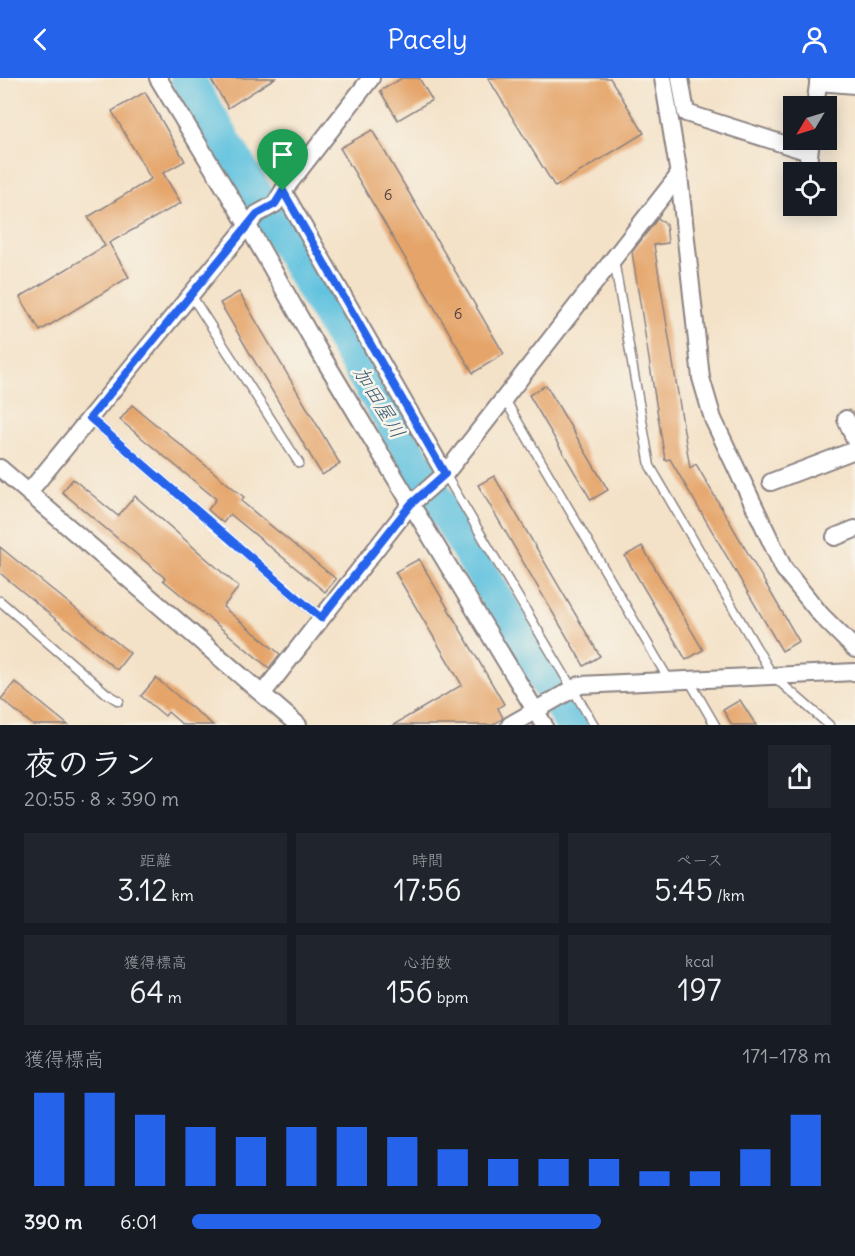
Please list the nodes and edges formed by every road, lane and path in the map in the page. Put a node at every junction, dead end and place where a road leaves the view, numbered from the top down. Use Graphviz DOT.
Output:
graph roads {
  1 [pos="158,78"];
  2 [pos="371,78"];
  3 [pos="663,78"];
  4 [pos="680,78"];
  5 [pos="818,80"];
  6 [pos="855,85"];
  7 [pos="816,96"];
  8 [pos="783,139"];
  9 [pos="679,175"];
  10 [pos="279,197"];
  11 [pos="252,220"];
  12 [pos="614,259"];
  13 [pos="191,295"];
  14 [pos="504,398"];
  15 [pos="90,418"];
  16 [pos="846,419"];
  17 [pos="855,440"];
  18 [pos="855,450"];
  19 [pos="299,463"];
  20 [pos="0,468"];
  21 [pos="445,474"];
  22 [pos="771,482"];
  23 [pos="29,492"];
  24 [pos="411,504"];
  25 [pos="855,529"];
  26 [pos="835,537"];
  27 [pos="0,601"];
  28 [pos="321,618"];
  29 [pos="855,649"];
  30 [pos="855,672"];
  31 [pos="773,676"];
  32 [pos="689,680"];
  33 [pos="669,681"];
  34 [pos="262,693"];
  35 [pos="555,699"];
  36 [pos="119,701"];
  37 [pos="298,725"];
  38 [pos="510,725"];
  39 [pos="544,725"];
  40 [pos="594,725"];
  41 [pos="715,725"];
  42 [pos="829,725"];
  1 -- 11 [label="street"];
  2 -- 10 [label="street"];
  3 -- 9 [label="street"];
  4 -- 8 [label="street"];
  5 -- 6 [label="street"];
  5 -- 7 [label="street"];
  9 -- 12 [label="street"];
  9 -- 29 [label="street"];
  10 -- 11 [label="street"];
  10 -- 21 [label="street"];
  11 -- 13 [label="street"];
  11 -- 24 [label="street"];
  12 -- 14 [label="street"];
  12 -- 31 [label="lane"];
  13 -- 15 [label="street"];
  13 -- 19 [label="lane"];
  14 -- 21 [label="street"];
  14 -- 33 [label="lane"];
  15 -- 23 [label="street"];
  15 -- 28 [label="lane"];
  16 -- 17 [label="street"];
  18 -- 22 [label="street"];
  20 -- 23 [label="street"];
  21 -- 24 [label="street"];
  21 -- 35 [label="lane"];
  23 -- 34 [label="street"];
  24 -- 28 [label="street"];
  24 -- 35 [label="street"];
  25 -- 26 [label="street"];
  27 -- 36 [label="lane"];
  28 -- 34 [label="street"];
  30 -- 31 [label="street"];
  31 -- 32 [label="street"];
  31 -- 42 [label="lane"];
  32 -- 33 [label="street"];
  32 -- 41 [label="lane"];
  33 -- 35 [label="street"];
  34 -- 37 [label="street"];
  35 -- 38 [label="street"];
  35 -- 39 [label="street"];
  35 -- 40 [label="lane"];
}
